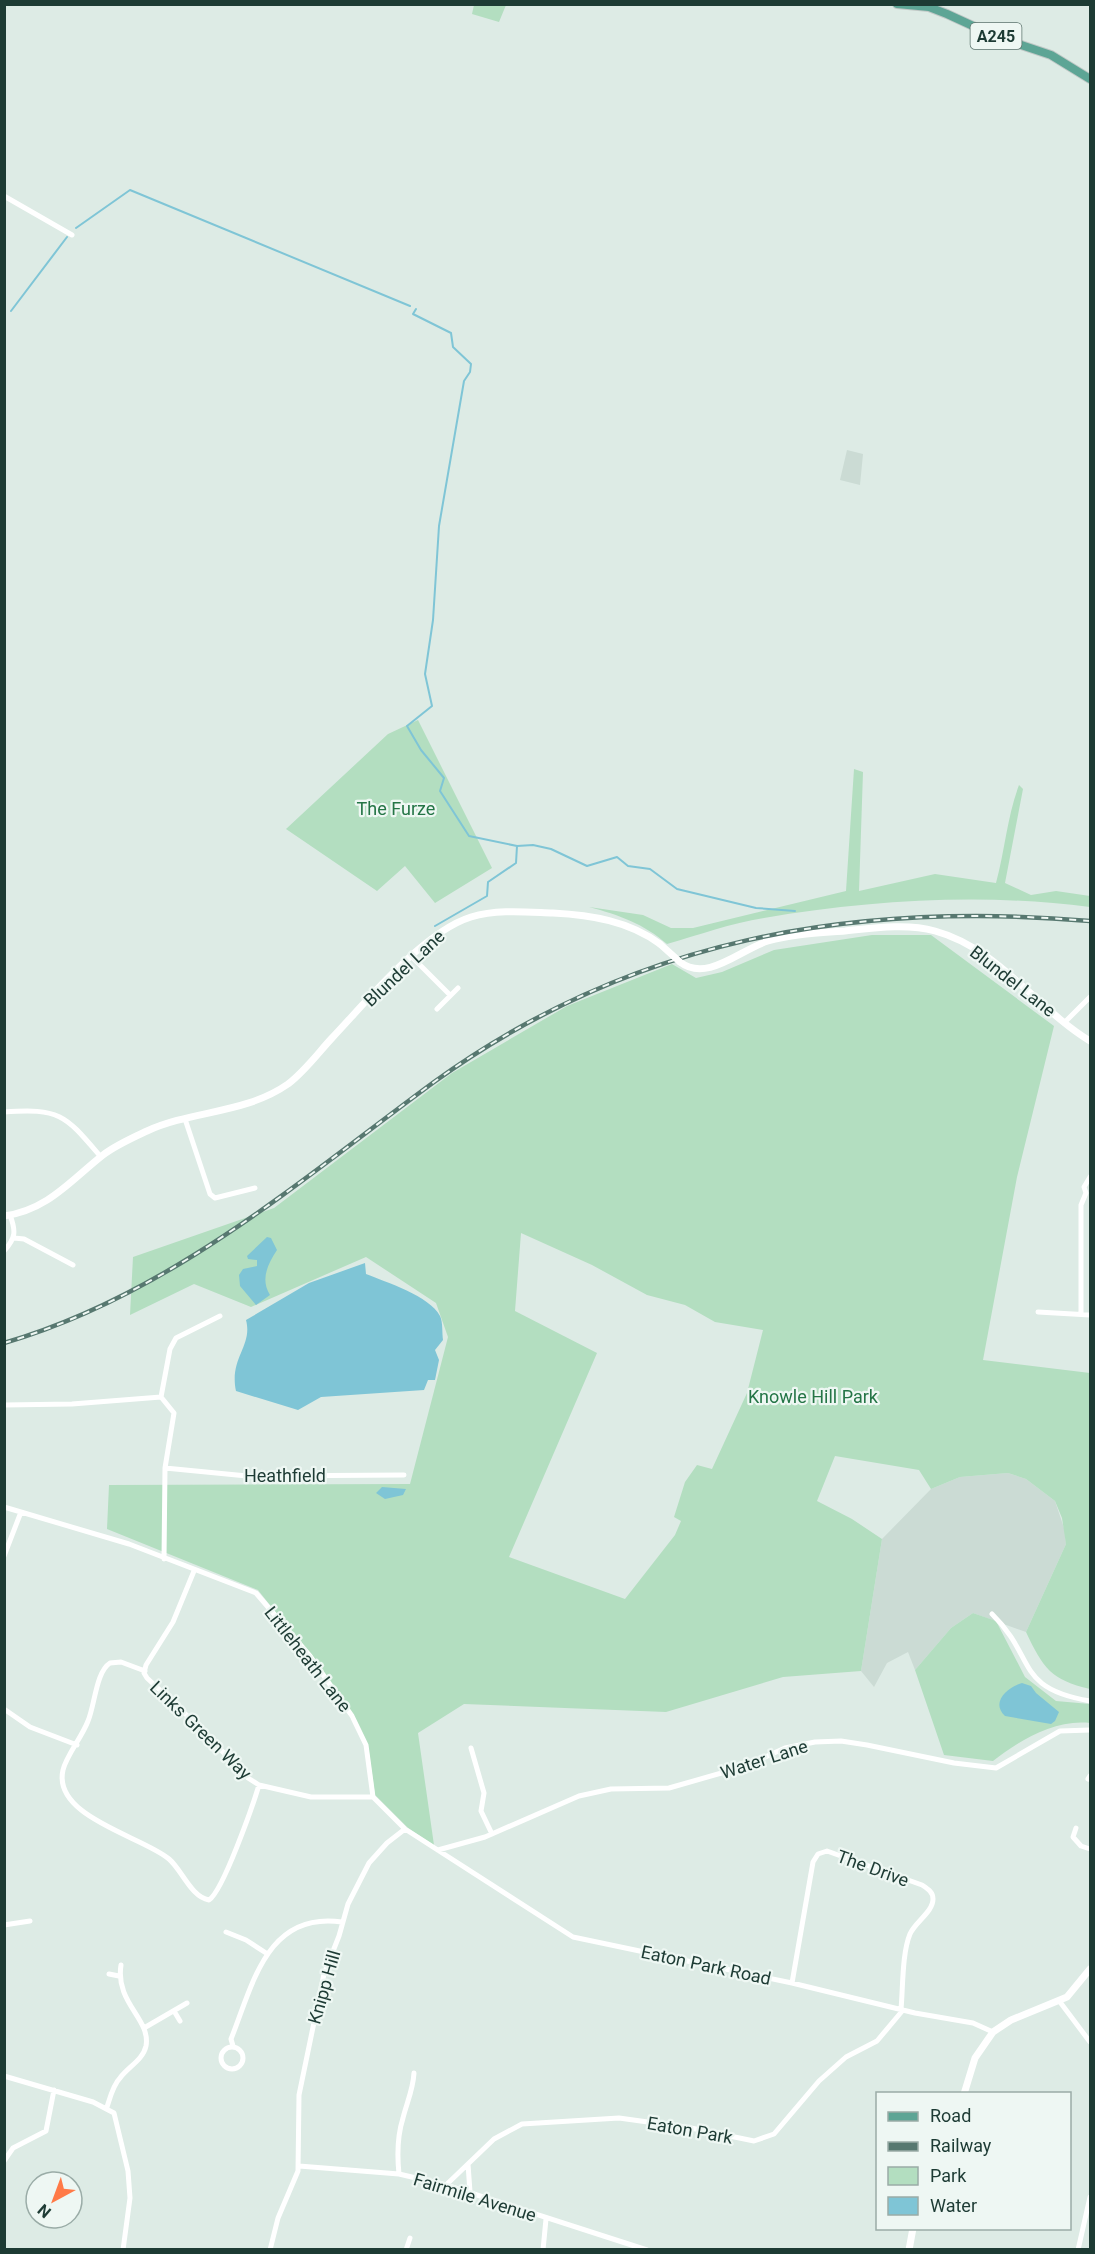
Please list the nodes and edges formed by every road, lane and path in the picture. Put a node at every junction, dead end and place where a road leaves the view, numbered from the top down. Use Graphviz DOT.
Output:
graph roads {
  1 [pos="897,4"];
  2 [pos="1090,79"];
  3 [pos="4,196"];
  4 [pos="72,235"];
  5 [pos="412,957"];
  6 [pos="458,988"];
  7 [pos="450,995"];
  8 [pos="1090,997"];
  9 [pos="437,1010"];
  10 [pos="1064,1023"];
  11 [pos="1090,1041"];
  12 [pos="4,1112"];
  13 [pos="185,1119"];
  14 [pos="101,1157"];
  15 [pos="1090,1177"];
  16 [pos="255,1188"];
  17 [pos="1088,1193"];
  18 [pos="7,1215"];
  19 [pos="14,1238"];
  20 [pos="4,1251"];
  21 [pos="73,1265"];
  22 [pos="1038,1312"];
  23 [pos="1081,1314"];
  24 [pos="1090,1315"];
  25 [pos="220,1316"];
  26 [pos="161,1398"];
  27 [pos="4,1405"];
  28 [pos="165,1468"];
  29 [pos="404,1475"];
  30 [pos="4,1507"];
  31 [pos="21,1512"];
  32 [pos="4,1556"];
  33 [pos="164,1559"];
  34 [pos="194,1571"];
  35 [pos="992,1614"];
  36 [pos="145,1671"];
  37 [pos="1090,1701"];
  38 [pos="4,1709"];
  39 [pos="1090,1730"];
  40 [pos="77,1745"];
  41 [pos="471,1748"];
  42 [pos="259,1785"];
  43 [pos="373,1797"];
  44 [pos="1076,1828"];
  45 [pos="405,1829"];
  46 [pos="492,1834"];
  47 [pos="1090,1849"];
  48 [pos="438,1850"];
  49 [pos="30,1921"];
  50 [pos="342,1922"];
  51 [pos="4,1925"];
  52 [pos="226,1932"];
  53 [pos="266,1953"];
  54 [pos="121,1965"];
  55 [pos="1090,1969"];
  56 [pos="108,1974"];
  57 [pos="119,1976"];
  58 [pos="792,1983"];
  59 [pos="1060,2002"];
  60 [pos="187,2003"];
  61 [pos="902,2009"];
  62 [pos="174,2011"];
  63 [pos="180,2021"];
  64 [pos="144,2028"];
  65 [pos="993,2032"];
  66 [pos="1090,2042"];
  67 [pos="233,2046"];
  68 [pos="414,2073"];
  69 [pos="4,2076"];
  70 [pos="54,2090"];
  71 [pos="965,2092"];
  72 [pos="107,2107"];
  73 [pos="4,2161"];
  74 [pos="468,2164"];
  75 [pos="299,2166"];
  76 [pos="399,2174"];
  77 [pos="446,2185"];
  78 [pos="470,2192"];
  79 [pos="1090,2197"];
  80 [pos="546,2218"];
  81 [pos="913,2230"];
  82 [pos="410,2238"];
  83 [pos="123,2250"];
  84 [pos="270,2250"];
  85 [pos="407,2250"];
  86 [pos="543,2250"];
  87 [pos="647,2250"];
  88 [pos="909,2250"];
  89 [pos="1077,2250"];
  1 -- 2 [label="main road, A245"];
  3 -- 4 [label="street"];
  5 -- 7 [label="street"];
  5 -- 10 [label="street, Blundel Lane, bridge"];
  5 -- 13 [label="street, Blundel Lane"];
  6 -- 7 [label="street"];
  7 -- 9 [label="street"];
  8 -- 10 [label="street"];
  10 -- 11 [label="street, Blundel Lane"];
  12 -- 14 [label="street"];
  13 -- 14 [label="street, Blundel Lane"];
  13 -- 16 [label="street"];
  14 -- 18 [label="street, Blundel Lane"];
  15 -- 17 [label="street"];
  17 -- 23 [label="street"];
  18 -- 19 [label="street, Blundel Lane"];
  19 -- 20 [label="street"];
  19 -- 21 [label="street"];
  22 -- 23 [label="street"];
  23 -- 24 [label="street"];
  25 -- 26 [label="street"];
  26 -- 27 [label="street"];
  26 -- 28 [label="street"];
  28 -- 29 [label="street, Heathfield"];
  28 -- 33 [label="street"];
  30 -- 31 [label="street, Littleheath Lane"];
  31 -- 32 [label="street"];
  31 -- 33 [label="street, Littleheath Lane"];
  33 -- 34 [label="street, Littleheath Lane"];
  34 -- 36 [label="street, Links Green Way"];
  34 -- 43 [label="street, Littleheath Lane"];
  35 -- 37 [label="street"];
  36 -- 40 [label="street"];
  36 -- 42 [label="street, Links Green Way"];
  38 -- 40 [label="street"];
  39 -- 46 [label="street, Water Lane"];
  40 -- 42 [label="street"];
  41 -- 46 [label="street"];
  42 -- 43 [label="street, Links Green Way"];
  43 -- 45 [label="street"];
  44 -- 47 [label="street"];
  45 -- 48 [label="street"];
  45 -- 50 [label="street, Knipp Hill"];
  46 -- 48 [label="street, Water Lane"];
  48 -- 58 [label="street, Eaton Park Road"];
  49 -- 51 [label="street"];
  50 -- 53 [label="street"];
  50 -- 75 [label="street, Knipp Hill"];
  52 -- 53 [label="street"];
  53 -- 67 [label="street"];
  54 -- 57 [label="street"];
  55 -- 59 [label="street"];
  56 -- 57 [label="street"];
  57 -- 64 [label="street"];
  58 -- 61 [label="street, Eaton Park Road"];
  58 -- 61 [label="street, The Drive"];
  59 -- 65 [label="street"];
  59 -- 66 [label="street"];
  60 -- 62 [label="street"];
  61 -- 65 [label="street, Eaton Park Road"];
  61 -- 74 [label="street, Eaton Park"];
  62 -- 63 [label="street"];
  62 -- 64 [label="street"];
  64 -- 72 [label="street"];
  65 -- 71 [label="street"];
  67 -- 67 [label="street"];
  68 -- 76 [label="street"];
  69 -- 70 [label="street"];
  70 -- 72 [label="street"];
  70 -- 73 [label="street"];
  72 -- 83 [label="street"];
  74 -- 77 [label="street, Eaton Park"];
  74 -- 78 [label="street"];
  75 -- 76 [label="street, Fairmile Avenue"];
  75 -- 84 [label="street"];
  76 -- 77 [label="street, Fairmile Avenue"];
  77 -- 78 [label="street, Fairmile Avenue"];
  78 -- 80 [label="street, Fairmile Avenue"];
  79 -- 89 [label="street"];
  80 -- 86 [label="street"];
  80 -- 87 [label="street, Fairmile Avenue"];
  81 -- 88 [label="street"];
  82 -- 85 [label="street"];
}
